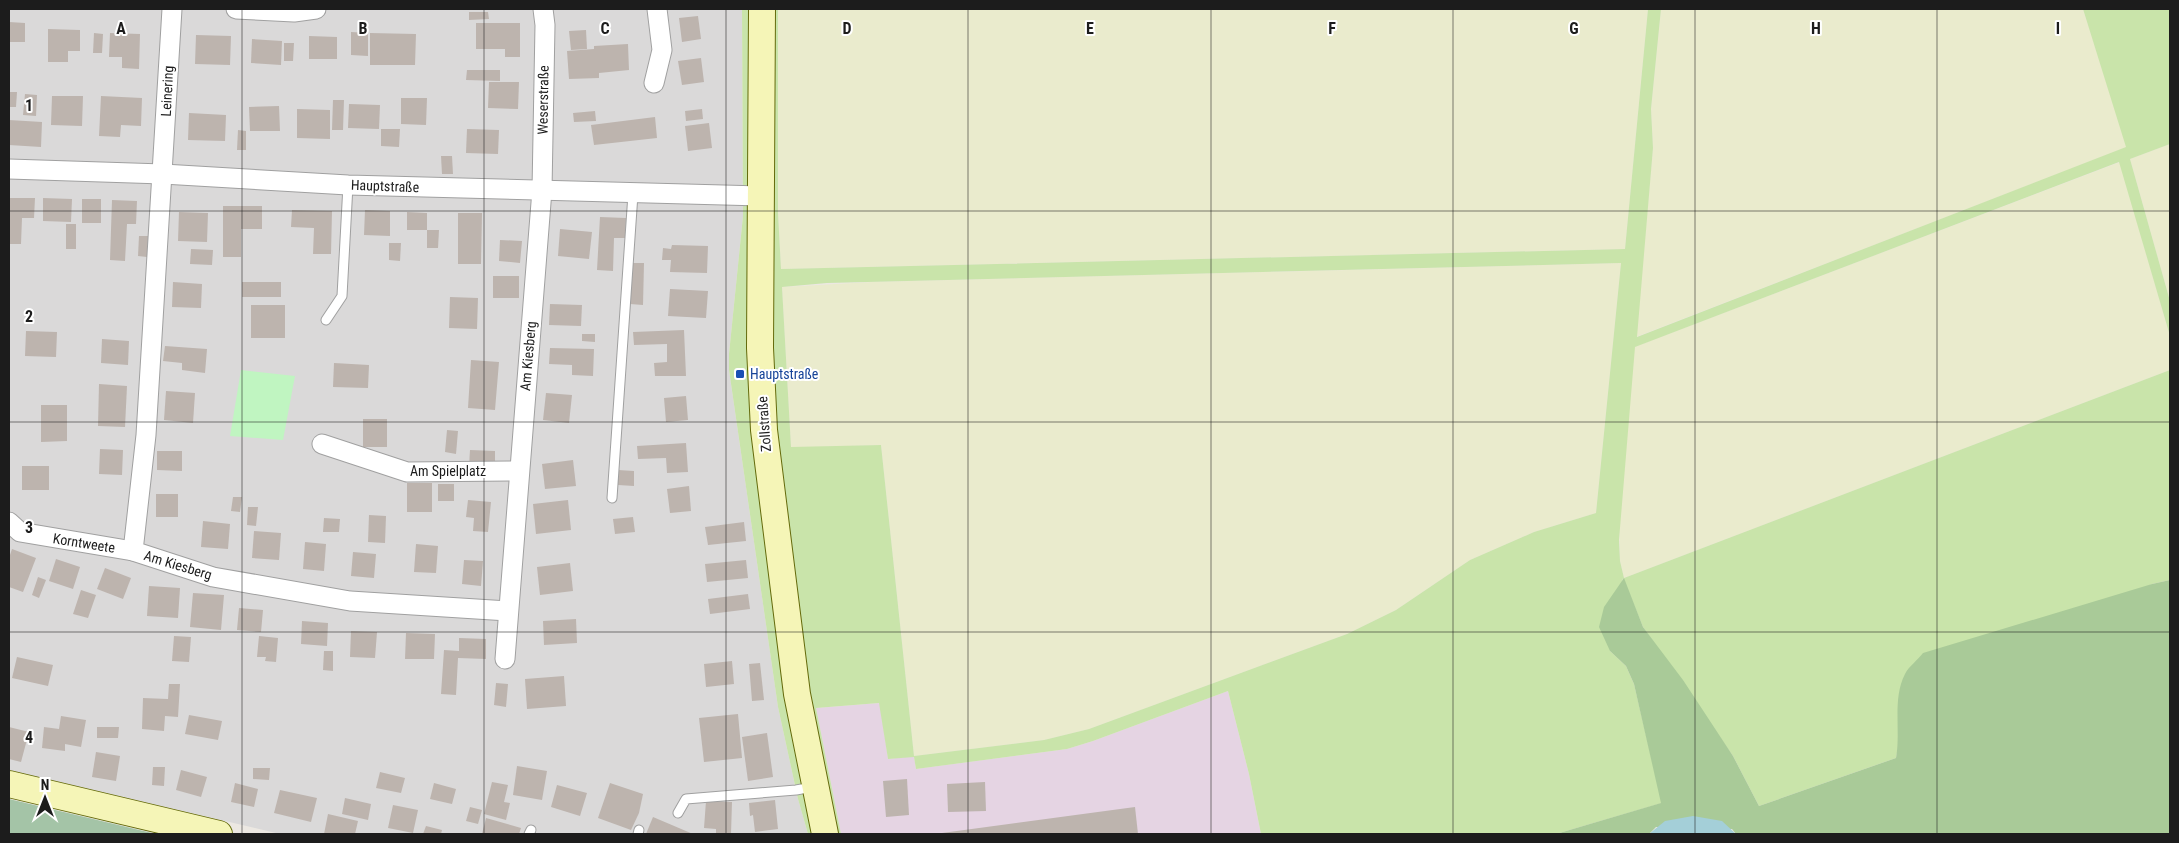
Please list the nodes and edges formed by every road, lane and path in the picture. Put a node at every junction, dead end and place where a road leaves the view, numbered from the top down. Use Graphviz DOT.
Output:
graph roads {
  1 [pos="172,9"];
  2 [pos="236,9"];
  3 [pos="316,9"];
  4 [pos="543,9"];
  5 [pos="657,9"];
  6 [pos="762,9"];
  7 [pos="654,83"];
  8 [pos="9,169"];
  9 [pos="163,174"];
  10 [pos="348,184"];
  11 [pos="542,190"];
  12 [pos="633,194"];
  13 [pos="761,196"];
  14 [pos="326,320"];
  15 [pos="322,444"];
  16 [pos="518,471"];
  17 [pos="612,498"];
  18 [pos="9,522"];
  19 [pos="133,551"];
  20 [pos="508,611"];
  21 [pos="505,659"];
  22 [pos="9,784"];
  23 [pos="816,786"];
  24 [pos="678,813"];
  25 [pos="219,834"];
  26 [pos="825,834"];
  1 -- 9 [label="street, Leinering"];
  2 -- 3 [label="street"];
  4 -- 11 [label="street, Weserstraße"];
  5 -- 7 [label="street"];
  6 -- 13 [label="main road, Zollstraße"];
  8 -- 9 [label="street, Hauptstraße"];
  9 -- 10 [label="street, Hauptstraße"];
  9 -- 19 [label="street, Am Kiesberg"];
  10 -- 11 [label="street, Hauptstraße"];
  10 -- 14 [label="lane"];
  11 -- 12 [label="street, Hauptstraße"];
  11 -- 16 [label="street, Am Kiesberg"];
  12 -- 13 [label="street, Hauptstraße"];
  12 -- 17 [label="lane"];
  13 -- 23 [label="main road, Zollstraße"];
  15 -- 16 [label="street, Am Spielplatz"];
  16 -- 20 [label="street, Am Kiesberg"];
  18 -- 19 [label="street, Korntweete"];
  19 -- 20 [label="street, Am Kiesberg"];
  20 -- 21 [label="street, Am Kiesberg"];
  22 -- 25 [label="main road"];
  23 -- 24 [label="lane"];
  23 -- 26 [label="main road, Zollstraße"];
}
